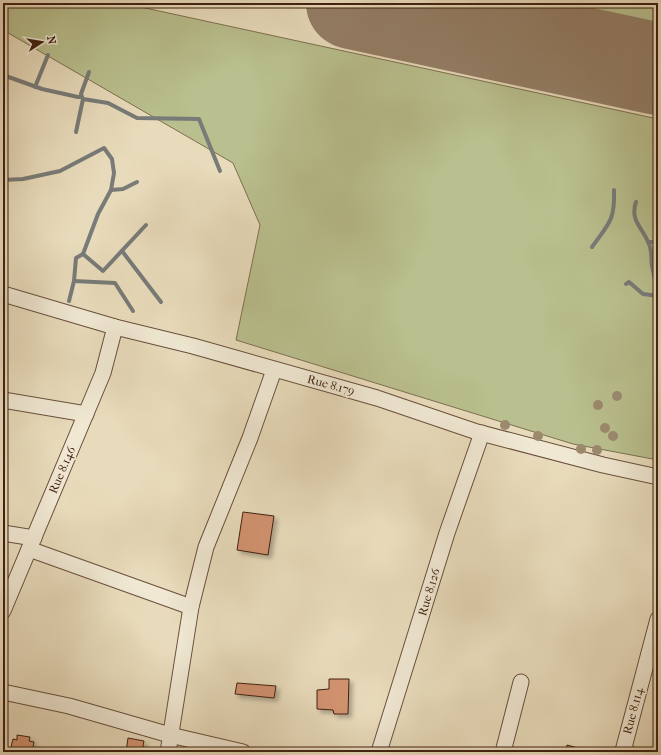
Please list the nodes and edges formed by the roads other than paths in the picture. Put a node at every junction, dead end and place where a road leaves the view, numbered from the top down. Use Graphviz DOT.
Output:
graph roads {
  1 [pos="3,294"];
  2 [pos="115,327"];
  3 [pos="274,370"];
  4 [pos="3,400"];
  5 [pos="86,414"];
  6 [pos="482,433"];
  7 [pos="658,477"];
  8 [pos="3,533"];
  9 [pos="31,544"];
  10 [pos="192,607"];
  11 [pos="3,612"];
  12 [pos="658,619"];
  13 [pos="655,639"];
  14 [pos="521,682"];
  15 [pos="3,692"];
  16 [pos="170,735"];
  17 [pos="168,752"];
  18 [pos="243,752"];
  19 [pos="379,752"];
  20 [pos="503,752"];
  21 [pos="624,752"];
  1 -- 2 [label="street, Rue 8.179"];
  2 -- 3 [label="street, Rue 8.179"];
  2 -- 5 [label="street, Rue 8.146"];
  3 -- 6 [label="street, Rue 8.179"];
  3 -- 10 [label="street"];
  4 -- 5 [label="street"];
  5 -- 9 [label="street, Rue 8.146"];
  6 -- 7 [label="street, Rue 8.179"];
  6 -- 19 [label="street, Rue 8.126"];
  8 -- 9 [label="street"];
  9 -- 10 [label="street"];
  9 -- 11 [label="street, Rue 8.146"];
  10 -- 16 [label="street"];
  12 -- 13 [label="street, Rue 8.114"];
  13 -- 21 [label="street, Rue 8.114"];
  14 -- 20 [label="street"];
  15 -- 16 [label="street"];
  16 -- 17 [label="street"];
  16 -- 18 [label="street"];
}
